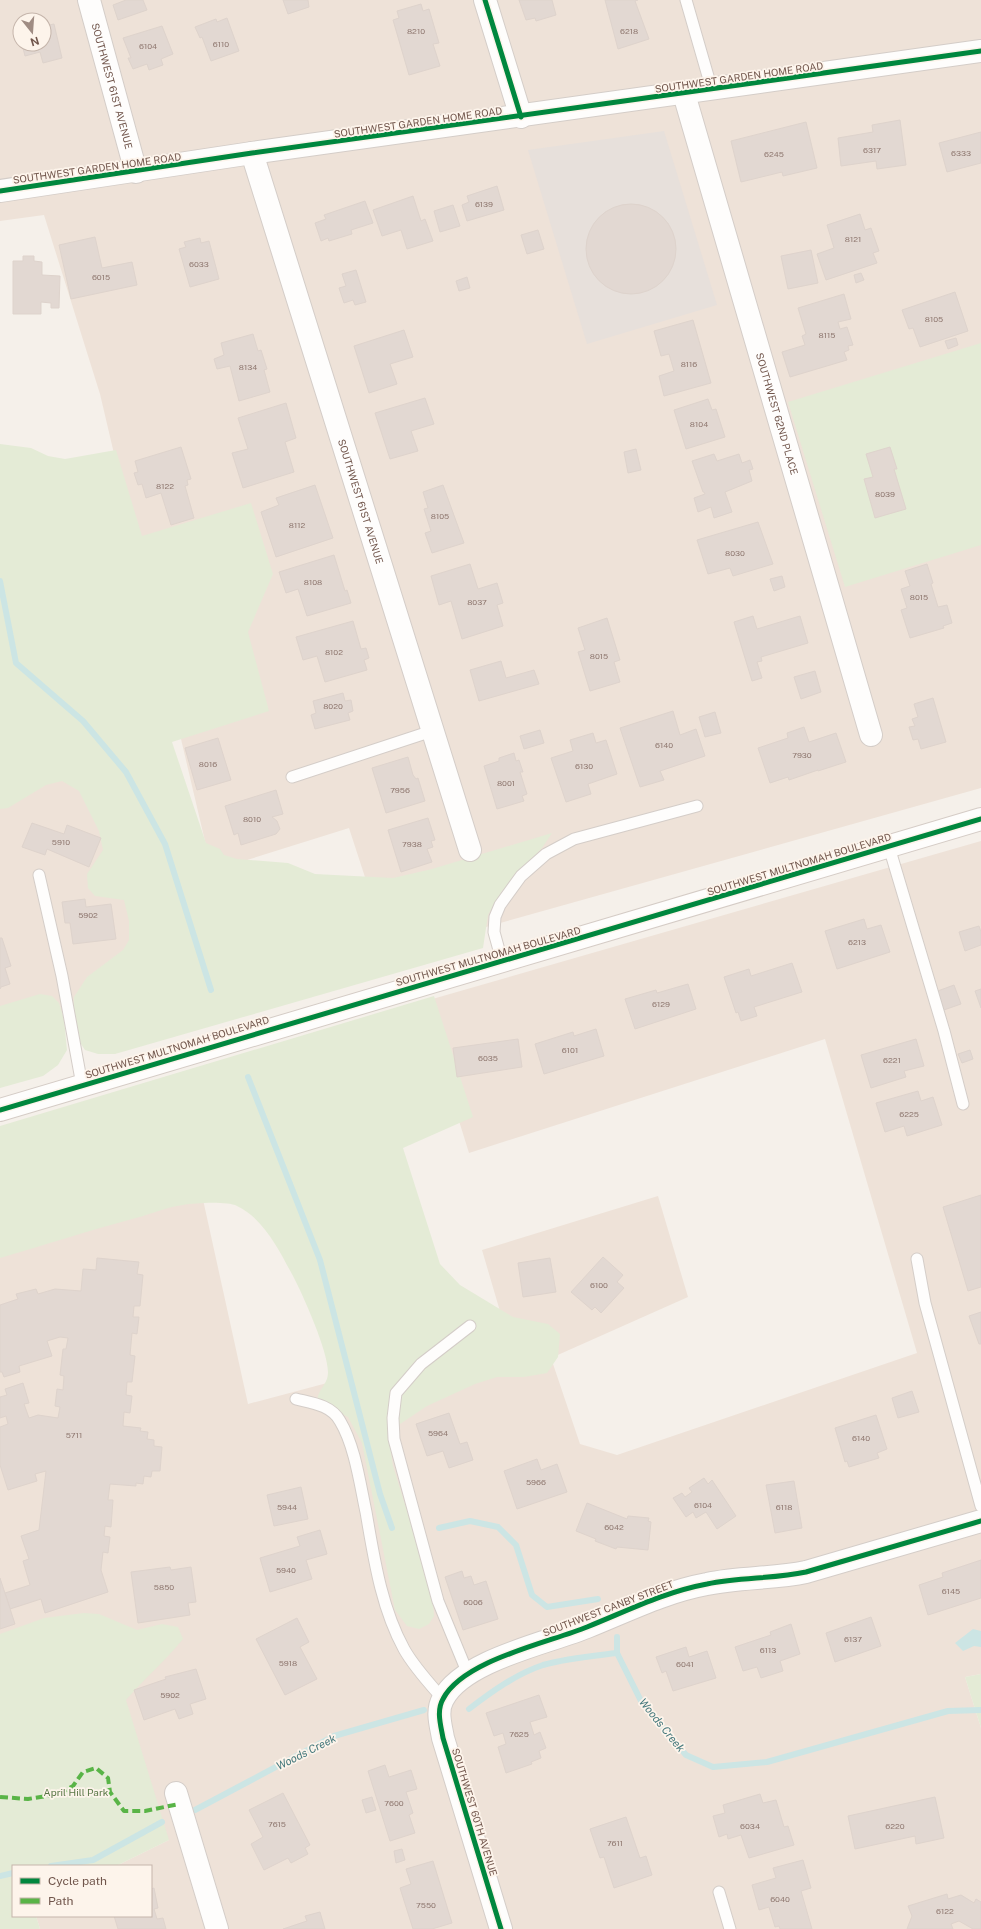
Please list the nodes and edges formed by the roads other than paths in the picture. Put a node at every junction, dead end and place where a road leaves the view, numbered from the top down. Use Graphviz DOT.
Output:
graph roads {
  1 [pos="89,0"];
  2 [pos="485,0"];
  3 [pos="686,0"];
  4 [pos="981,51"];
  5 [pos="712,90"];
  6 [pos="684,94"];
  7 [pos="521,117"];
  8 [pos="252,153"];
  9 [pos="136,172"];
  10 [pos="0,191"];
  11 [pos="432,731"];
  12 [pos="871,735"];
  13 [pos="292,777"];
  14 [pos="697,806"];
  15 [pos="981,819"];
  16 [pos="889,847"];
  17 [pos="470,850"];
  18 [pos="40,875"];
  19 [pos="502,961"];
  20 [pos="82,1085"];
  21 [pos="963,1104"];
  22 [pos="0,1110"];
  23 [pos="917,1259"];
  24 [pos="470,1326"];
  25 [pos="296,1399"];
  26 [pos="981,1506"];
  27 [pos="981,1521"];
  28 [pos="468,1674"];
  29 [pos="443,1699"];
  30 [pos="176,1793"];
  31 [pos="719,1892"];
  32 [pos="217,1929"];
  33 [pos="501,1929"];
  34 [pos="730,1929"];
  1 -- 9 [label="street, SOUTHWEST 61ST AVENUE"];
  2 -- 7 [label="street"];
  3 -- 5 [label="lane"];
  4 -- 5 [label="street, SOUTHWEST GARDEN HOME ROAD"];
  5 -- 6 [label="street, SOUTHWEST GARDEN HOME ROAD"];
  6 -- 7 [label="street, SOUTHWEST GARDEN HOME ROAD"];
  6 -- 12 [label="street, SOUTHWEST 62ND PLACE"];
  7 -- 8 [label="street, SOUTHWEST GARDEN HOME ROAD"];
  8 -- 9 [label="street, SOUTHWEST GARDEN HOME ROAD"];
  8 -- 11 [label="street, SOUTHWEST 61ST AVENUE"];
  9 -- 10 [label="street, SOUTHWEST GARDEN HOME ROAD"];
  11 -- 13 [label="lane"];
  11 -- 17 [label="street, SOUTHWEST 61ST AVENUE"];
  14 -- 19 [label="lane"];
  15 -- 16 [label="street, SOUTHWEST MULTNOMAH BOULEVARD"];
  16 -- 19 [label="street, SOUTHWEST MULTNOMAH BOULEVARD"];
  16 -- 21 [label="lane"];
  18 -- 20 [label="lane"];
  19 -- 20 [label="street, SOUTHWEST MULTNOMAH BOULEVARD"];
  20 -- 22 [label="street, SOUTHWEST MULTNOMAH BOULEVARD"];
  23 -- 26 [label="lane"];
  24 -- 28 [label="lane"];
  25 -- 29 [label="lane"];
  27 -- 28 [label="street, SOUTHWEST CANBY STREET"];
  28 -- 29 [label="street, SOUTHWEST CANBY STREET"];
  29 -- 33 [label="street, SOUTHWEST 60TH AVENUE"];
  30 -- 32 [label="street"];
  31 -- 34 [label="lane"];
}
